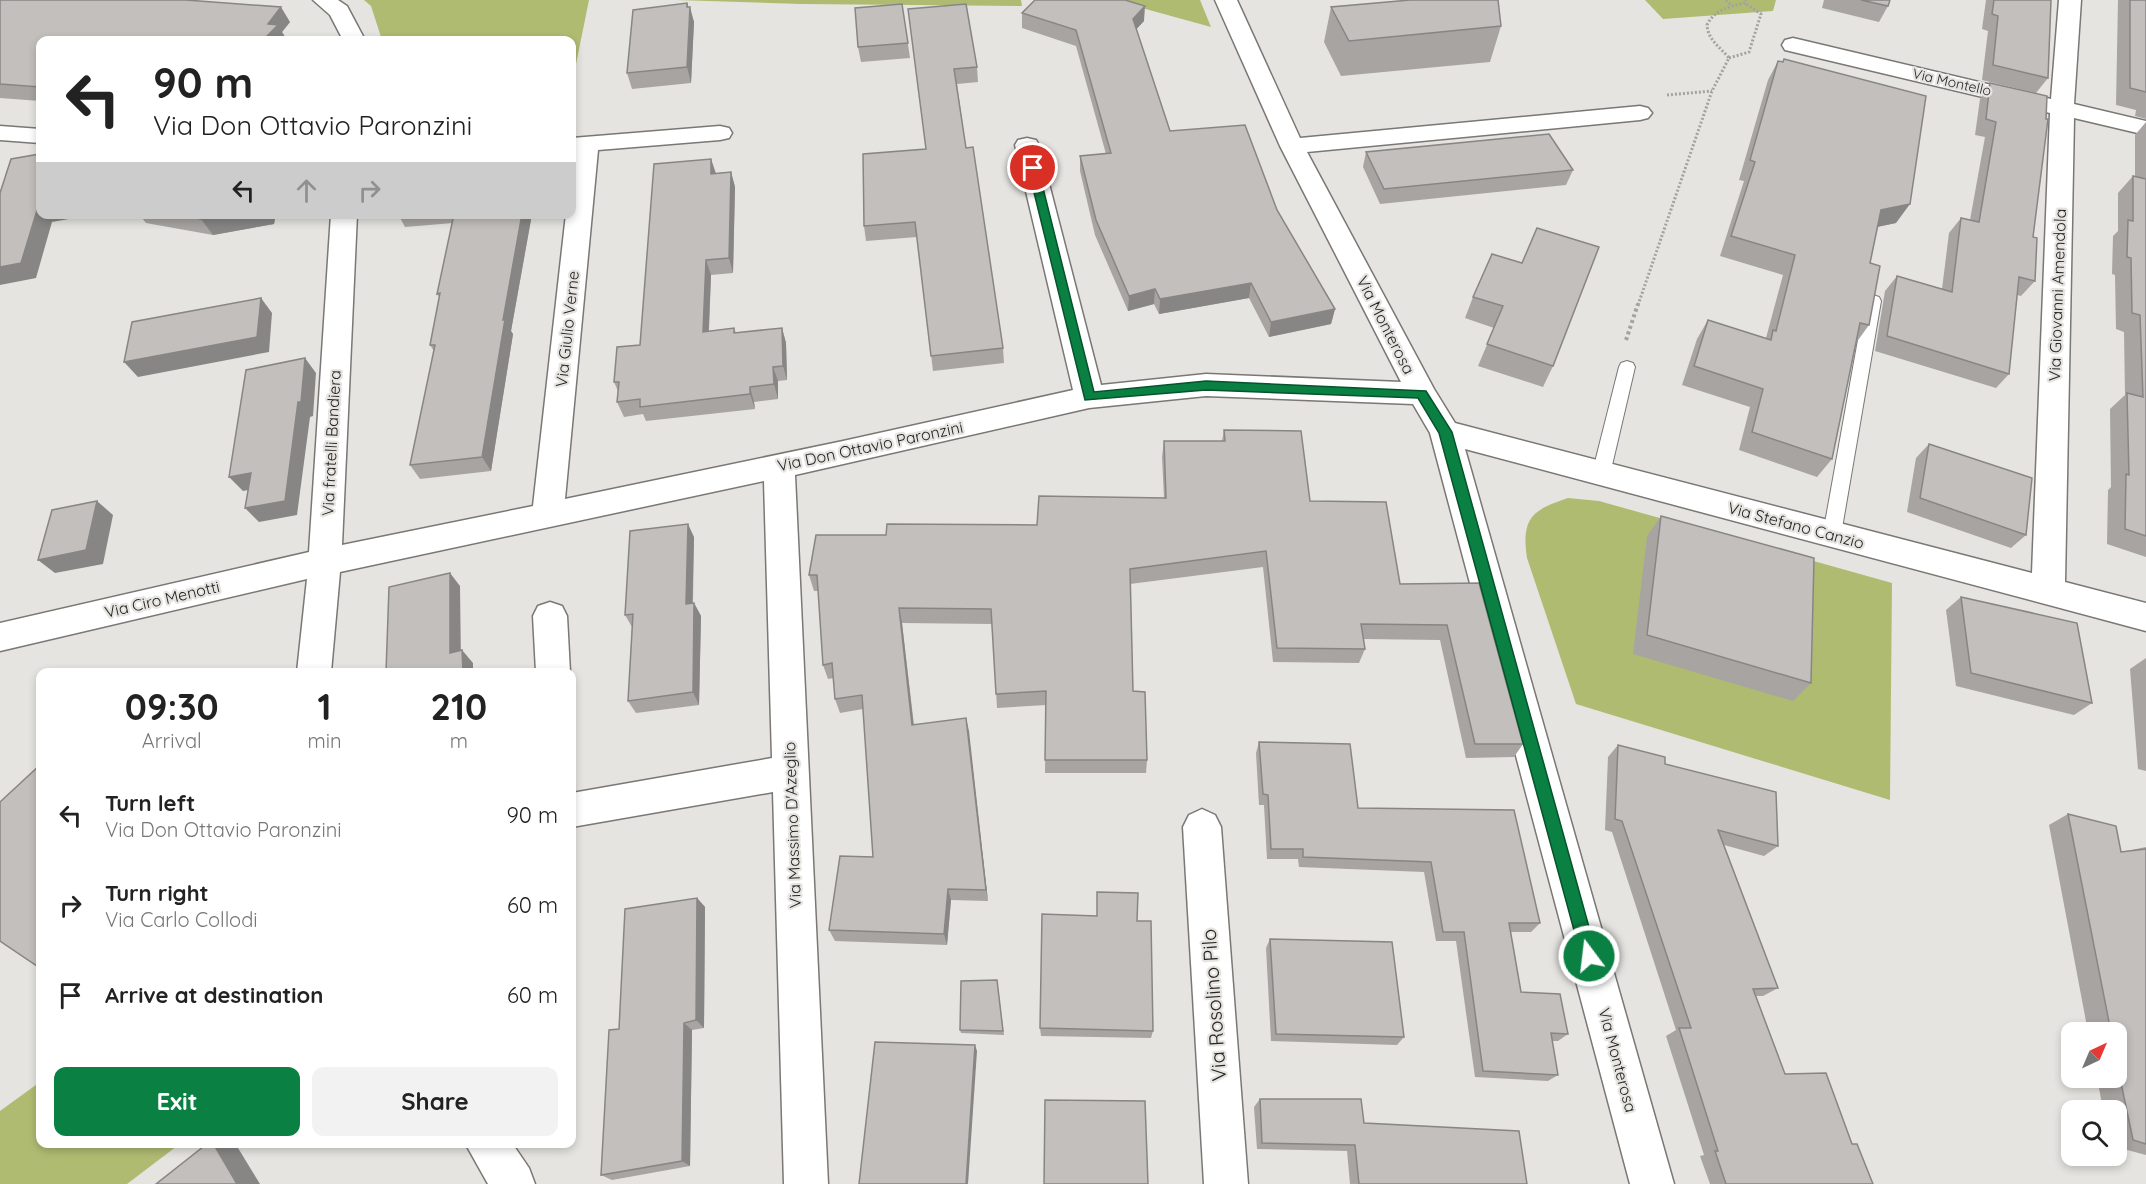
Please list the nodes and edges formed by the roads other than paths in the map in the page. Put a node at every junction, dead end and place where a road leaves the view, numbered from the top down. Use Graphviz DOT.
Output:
graph roads {
  1 [pos="324,0"];
  2 [pos="1226,0"];
  3 [pos="2070,0"];
  4 [pos="352,36"];
  5 [pos="1793,45"];
  6 [pos="2062,108"];
  7 [pos="1640,113"];
  8 [pos="2146,128"];
  9 [pos="0,132"];
  10 [pos="720,133"];
  11 [pos="36,136"];
  12 [pos="579,144"];
  13 [pos="1027,145"];
  14 [pos="1292,146"];
  15 [pos="576,180"];
  16 [pos="344,219"];
  17 [pos="573,219"];
  18 [pos="1877,279"];
  19 [pos="1627,367"];
  20 [pos="1422,394"];
  21 [pos="1089,397"];
  22 [pos="1445,432"];
  23 [pos="779,467"];
  24 [pos="1601,474"];
  25 [pos="548,513"];
  26 [pos="1832,534"];
  27 [pos="325,562"];
  28 [pos="2048,590"];
  29 [pos="550,616"];
  30 [pos="2146,617"];
  31 [pos="0,637"];
  32 [pos="314,668"];
  33 [pos="553,668"];
  34 [pos="790,772"];
  35 [pos="576,809"];
  36 [pos="1202,827"];
  37 [pos="490,1148"];
  38 [pos="513,1184"];
  39 [pos="806,1184"];
  40 [pos="1226,1184"];
  41 [pos="1652,1184"];
  1 -- 4 [label="street"];
  2 -- 14 [label="street, Via Monterosa"];
  3 -- 6 [label="street, Via Giovanni Amendola"];
  5 -- 6 [label="street, Via Montello"];
  6 -- 8 [label="street, Via Montello"];
  6 -- 28 [label="street, Via Giovanni Amendola"];
  7 -- 14 [label="street"];
  9 -- 11 [label="street"];
  10 -- 12 [label="street"];
  12 -- 15 [label="street, Via Giulio Verne"];
  13 -- 21 [label="street"];
  14 -- 20 [label="street, Via Monterosa"];
  16 -- 27 [label="street, Via fratelli Bandiera"];
  17 -- 25 [label="street, Via Giulio Verne"];
  18 -- 26 [label="lane"];
  19 -- 24 [label="lane"];
  20 -- 21 [label="street, Via Don Ottavio Paronzini"];
  20 -- 22 [label="street, Via Monterosa"];
  21 -- 23 [label="street, Via Don Ottavio Paronzini"];
  22 -- 24 [label="street, Via Stefano Canzio"];
  22 -- 41 [label="street, Via Monterosa"];
  23 -- 25 [label="street, Via Don Ottavio Paronzini"];
  23 -- 34 [label="street, Via Massimo D'Azeglio"];
  24 -- 26 [label="street, Via Stefano Canzio"];
  25 -- 27 [label="street, Via Don Ottavio Paronzini"];
  26 -- 28 [label="street, Via Stefano Canzio"];
  27 -- 31 [label="street, Via Ciro Menotti"];
  27 -- 32 [label="street, Via fratelli Bandiera"];
  28 -- 30 [label="street, Via Stefano Canzio"];
  29 -- 33 [label="street"];
  34 -- 35 [label="street"];
  34 -- 39 [label="street, Via Massimo D'Azeglio"];
  36 -- 40 [label="street, Via Rosolino Pilo"];
  37 -- 38 [label="street"];
}
